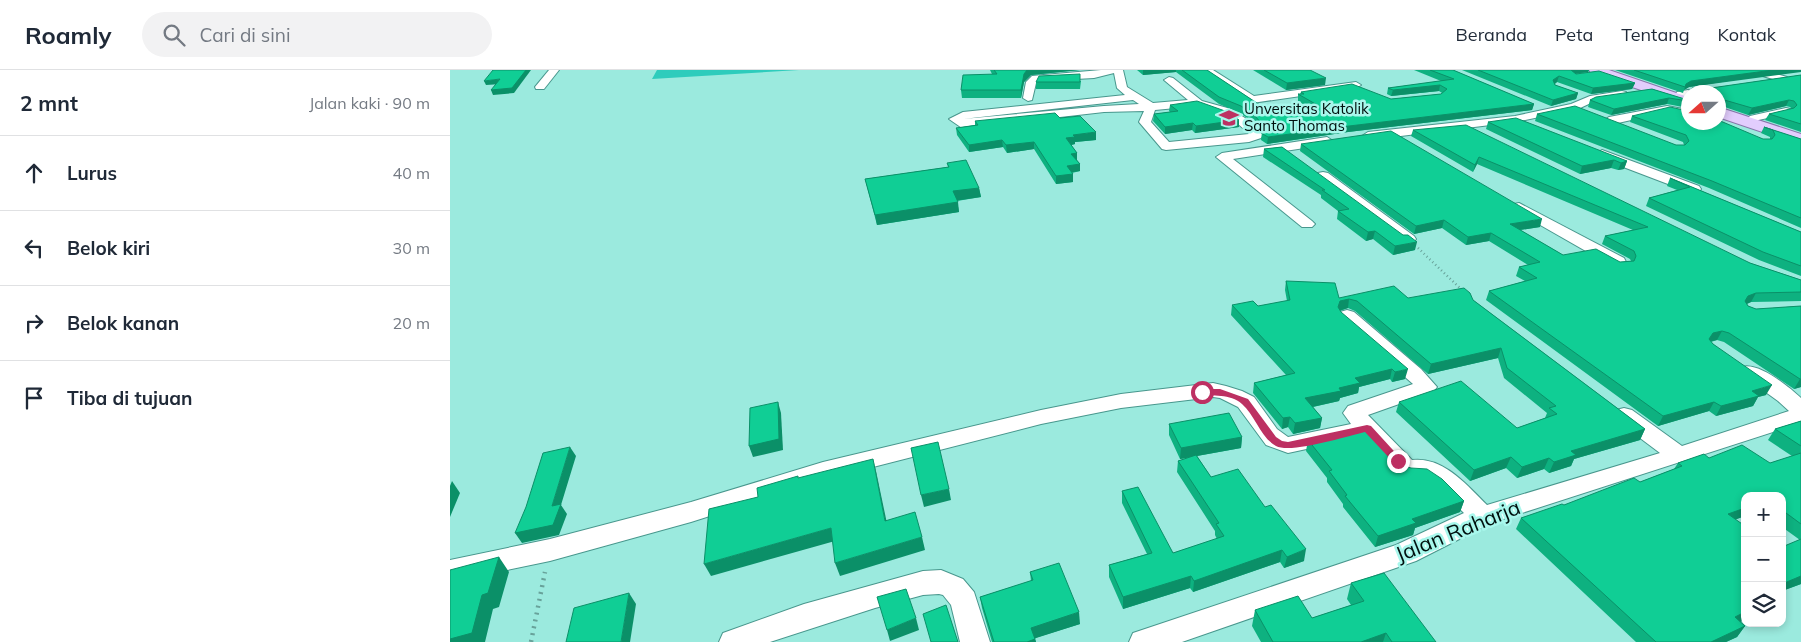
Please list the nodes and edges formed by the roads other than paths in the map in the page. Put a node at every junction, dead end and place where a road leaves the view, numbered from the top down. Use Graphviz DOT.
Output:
graph roads {
  1 [pos="554,70"];
  2 [pos="1113,70"];
  3 [pos="1118,70"];
  4 [pos="1206,70"];
  5 [pos="1596,70"];
  6 [pos="1752,70"];
  7 [pos="1616,74"];
  8 [pos="1094,75"];
  9 [pos="1337,76"];
  10 [pos="1169,80"];
  11 [pos="1755,82"];
  12 [pos="1094,86"];
  13 [pos="540,87"];
  14 [pos="1653,90"];
  15 [pos="1574,93"];
  16 [pos="1681,93"];
  17 [pos="1681,94"];
  18 [pos="1246,96"];
  19 [pos="1134,97"];
  20 [pos="1028,98"];
  21 [pos="1590,99"];
  22 [pos="1198,103"];
  23 [pos="1534,105"];
  24 [pos="1151,107"];
  25 [pos="1574,107"];
  26 [pos="1726,109"];
  27 [pos="1786,111"];
  28 [pos="1551,112"];
  29 [pos="1681,112"];
  30 [pos="1726,115"];
  31 [pos="1600,118"];
  32 [pos="1754,118"];
  33 [pos="1515,119"];
  34 [pos="1467,126"];
  35 [pos="1535,127"];
  36 [pos="1726,127"];
  37 [pos="1635,131"];
  38 [pos="1392,132"];
  39 [pos="1484,135"];
  40 [pos="1747,135"];
  41 [pos="1356,137"];
  42 [pos="1797,137"];
  43 [pos="1337,140"];
  44 [pos="1764,142"];
  45 [pos="1416,146"];
  46 [pos="1283,147"];
  47 [pos="1584,148"];
  48 [pos="1298,158"];
  49 [pos="1313,169"];
  50 [pos="1703,193"];
  51 [pos="1510,202"];
  52 [pos="1307,224"];
  53 [pos="1408,239"];
  54 [pos="1623,265"];
  55 [pos="1347,316"];
  56 [pos="1730,358"];
  57 [pos="1608,403"];
  58 [pos="1799,416"];
  59 [pos="1367,428"];
  60 [pos="1679,455"];
  61 [pos="1482,516"];
  62 [pos="450,571"];
  63 [pos="734,642"];
  64 [pos="976,642"];
  65 [pos="1144,642"];
  1 -- 13 [label="street"];
  2 -- 8 [label="street"];
  3 -- 19 [label="street"];
  4 -- 18 [label="street"];
  5 -- 7 [label="main road"];
  6 -- 11 [label="street"];
  7 -- 14 [label="main road"];
  7 -- 16 [label="main road"];
  8 -- 12 [label="street"];
  8 -- 20 [label="street"];
  9 -- 18 [label="street"];
  10 -- 22 [label="street"];
  14 -- 17 [label="main road"];
  14 -- 21 [label="street"];
  15 -- 21 [label="street"];
  18 -- 22 [label="street"];
  19 -- 24 [label="street"];
  19 -- 24 [label="street"];
  21 -- 25 [label="street"];
  22 -- 24 [label="street"];
  22 -- 24 [label="street"];
  23 -- 28 [label="street"];
  25 -- 28 [label="street"];
  25 -- 31 [label="street"];
  26 -- 32 [label="main road"];
  27 -- 32 [label="street"];
  28 -- 33 [label="street"];
  29 -- 31 [label="street"];
  30 -- 42 [label="main road"];
  31 -- 37 [label="street"];
  32 -- 42 [label="main road"];
  33 -- 34 [label="street"];
  33 -- 35 [label="street"];
  34 -- 38 [label="street"];
  34 -- 39 [label="street"];
  36 -- 40 [label="street"];
  38 -- 41 [label="street"];
  38 -- 45 [label="street"];
  42 -- 44 [label="street"];
  43 -- 46 [label="street"];
  46 -- 48 [label="street"];
  46 -- 52 [label="street"];
  47 -- 50 [label="street"];
  49 -- 53 [label="street"];
  51 -- 54 [label="street"];
  55 -- 59 [label="street"];
  56 -- 58 [label="street"];
  57 -- 60 [label="street"];
  58 -- 60 [label="street, Jalan Raharja"];
  59 -- 61 [label="street"];
  59 -- 62 [label="street"];
  60 -- 61 [label="street, Jalan Raharja"];
  61 -- 65 [label="street, Jalan Raharja"];
  63 -- 64 [label="street"];
}
